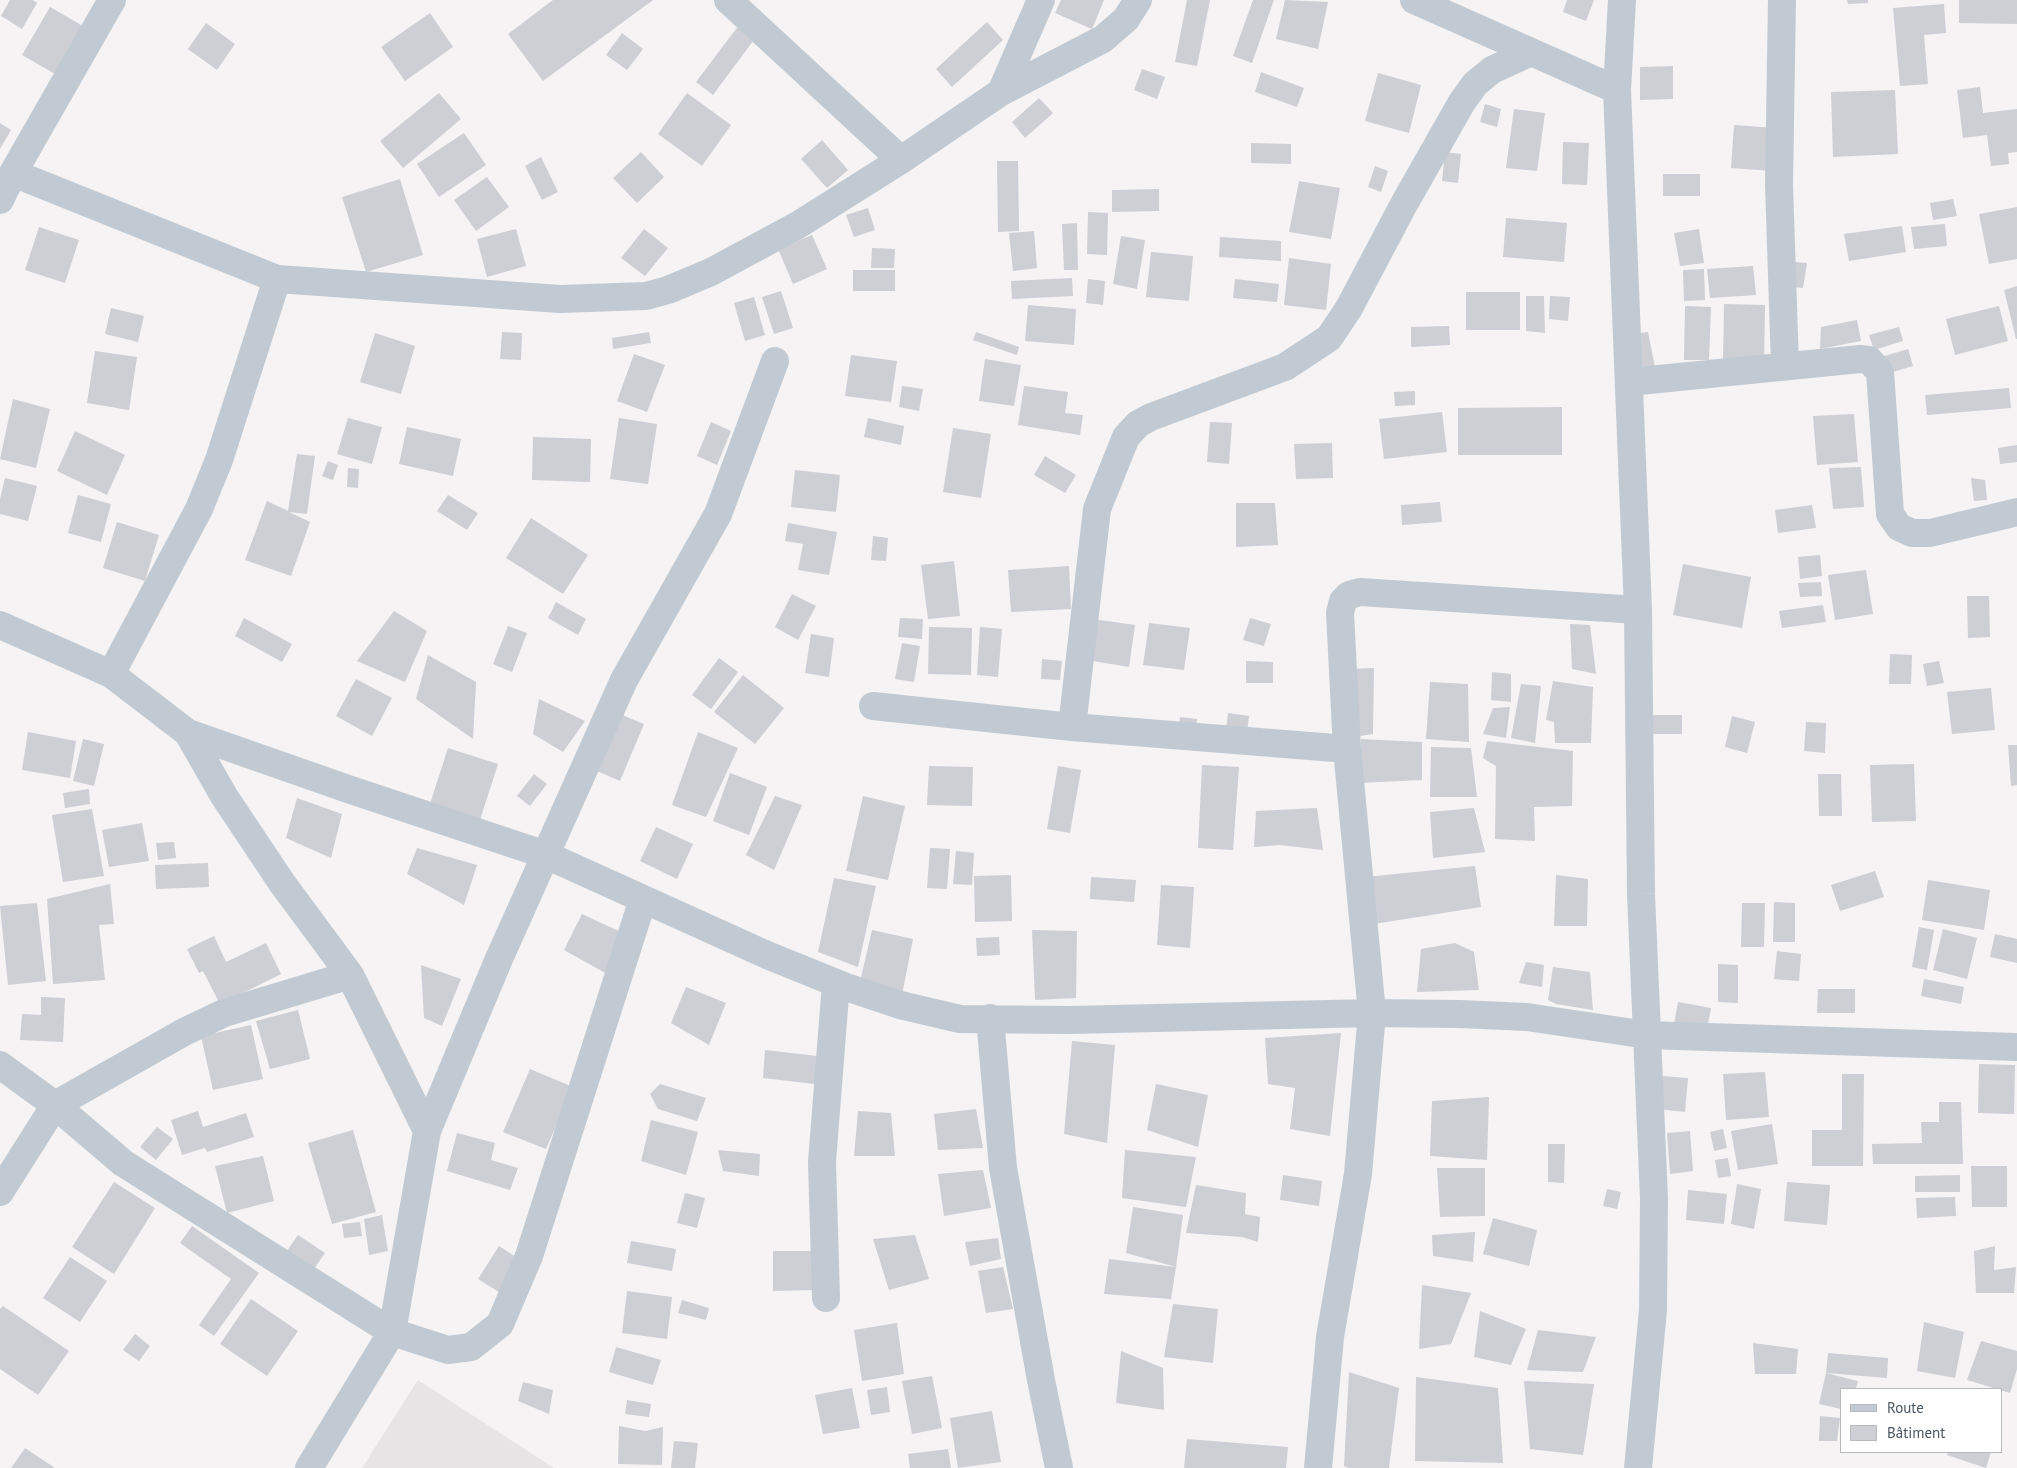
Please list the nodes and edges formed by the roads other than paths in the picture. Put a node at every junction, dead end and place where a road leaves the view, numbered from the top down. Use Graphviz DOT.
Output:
graph roads {
  1 [pos="112,0"];
  2 [pos="728,0"];
  3 [pos="1041,0"];
  4 [pos="1138,0"];
  5 [pos="1414,0"];
  6 [pos="1622,0"];
  7 [pos="1782,0"];
  8 [pos="1529,52"];
  9 [pos="1617,90"];
  10 [pos="1001,92"];
  11 [pos="901,160"];
  12 [pos="13,173"];
  13 [pos="0,200"];
  14 [pos="277,278"];
  15 [pos="775,361"];
  16 [pos="1785,366"];
  17 [pos="1629,382"];
  18 [pos="2017,512"];
  19 [pos="1638,610"];
  20 [pos="0,625"];
  21 [pos="111,674"];
  22 [pos="873,706"];
  23 [pos="1072,727"];
  24 [pos="188,733"];
  25 [pos="1347,749"];
  26 [pos="546,855"];
  27 [pos="643,899"];
  28 [pos="350,975"];
  29 [pos="836,983"];
  30 [pos="1372,1013"];
  31 [pos="990,1018"];
  32 [pos="1646,1035"];
  33 [pos="2017,1047"];
  34 [pos="0,1066"];
  35 [pos="55,1105"];
  36 [pos="427,1131"];
  37 [pos="0,1192"];
  38 [pos="826,1298"];
  39 [pos="392,1332"];
  40 [pos="309,1468"];
  41 [pos="1059,1468"];
  42 [pos="1318,1468"];
  43 [pos="1638,1468"];
  1 -- 12 [label="street"];
  2 -- 11 [label="street"];
  3 -- 10 [label="street"];
  4 -- 10 [label="street"];
  5 -- 8 [label="street"];
  6 -- 9 [label="street"];
  7 -- 16 [label="street"];
  8 -- 9 [label="street"];
  8 -- 23 [label="street"];
  9 -- 17 [label="street"];
  10 -- 11 [label="street"];
  11 -- 14 [label="street"];
  12 -- 13 [label="street"];
  12 -- 14 [label="street"];
  14 -- 21 [label="street"];
  15 -- 26 [label="street"];
  16 -- 17 [label="street"];
  16 -- 18 [label="street"];
  17 -- 19 [label="street"];
  19 -- 25 [label="street"];
  19 -- 32 [label="street"];
  20 -- 21 [label="street"];
  21 -- 24 [label="street"];
  22 -- 23 [label="street"];
  23 -- 25 [label="street"];
  24 -- 26 [label="street"];
  24 -- 28 [label="street"];
  25 -- 30 [label="street"];
  26 -- 27 [label="street"];
  26 -- 36 [label="street"];
  27 -- 29 [label="street"];
  27 -- 39 [label="street"];
  28 -- 35 [label="street"];
  28 -- 36 [label="street"];
  29 -- 31 [label="street"];
  29 -- 38 [label="street"];
  30 -- 31 [label="street"];
  30 -- 32 [label="street"];
  30 -- 42 [label="street"];
  31 -- 41 [label="street"];
  32 -- 33 [label="street"];
  32 -- 43 [label="street"];
  34 -- 35 [label="street"];
  35 -- 37 [label="street"];
  35 -- 39 [label="street"];
  36 -- 39 [label="street"];
  39 -- 40 [label="street"];
}
